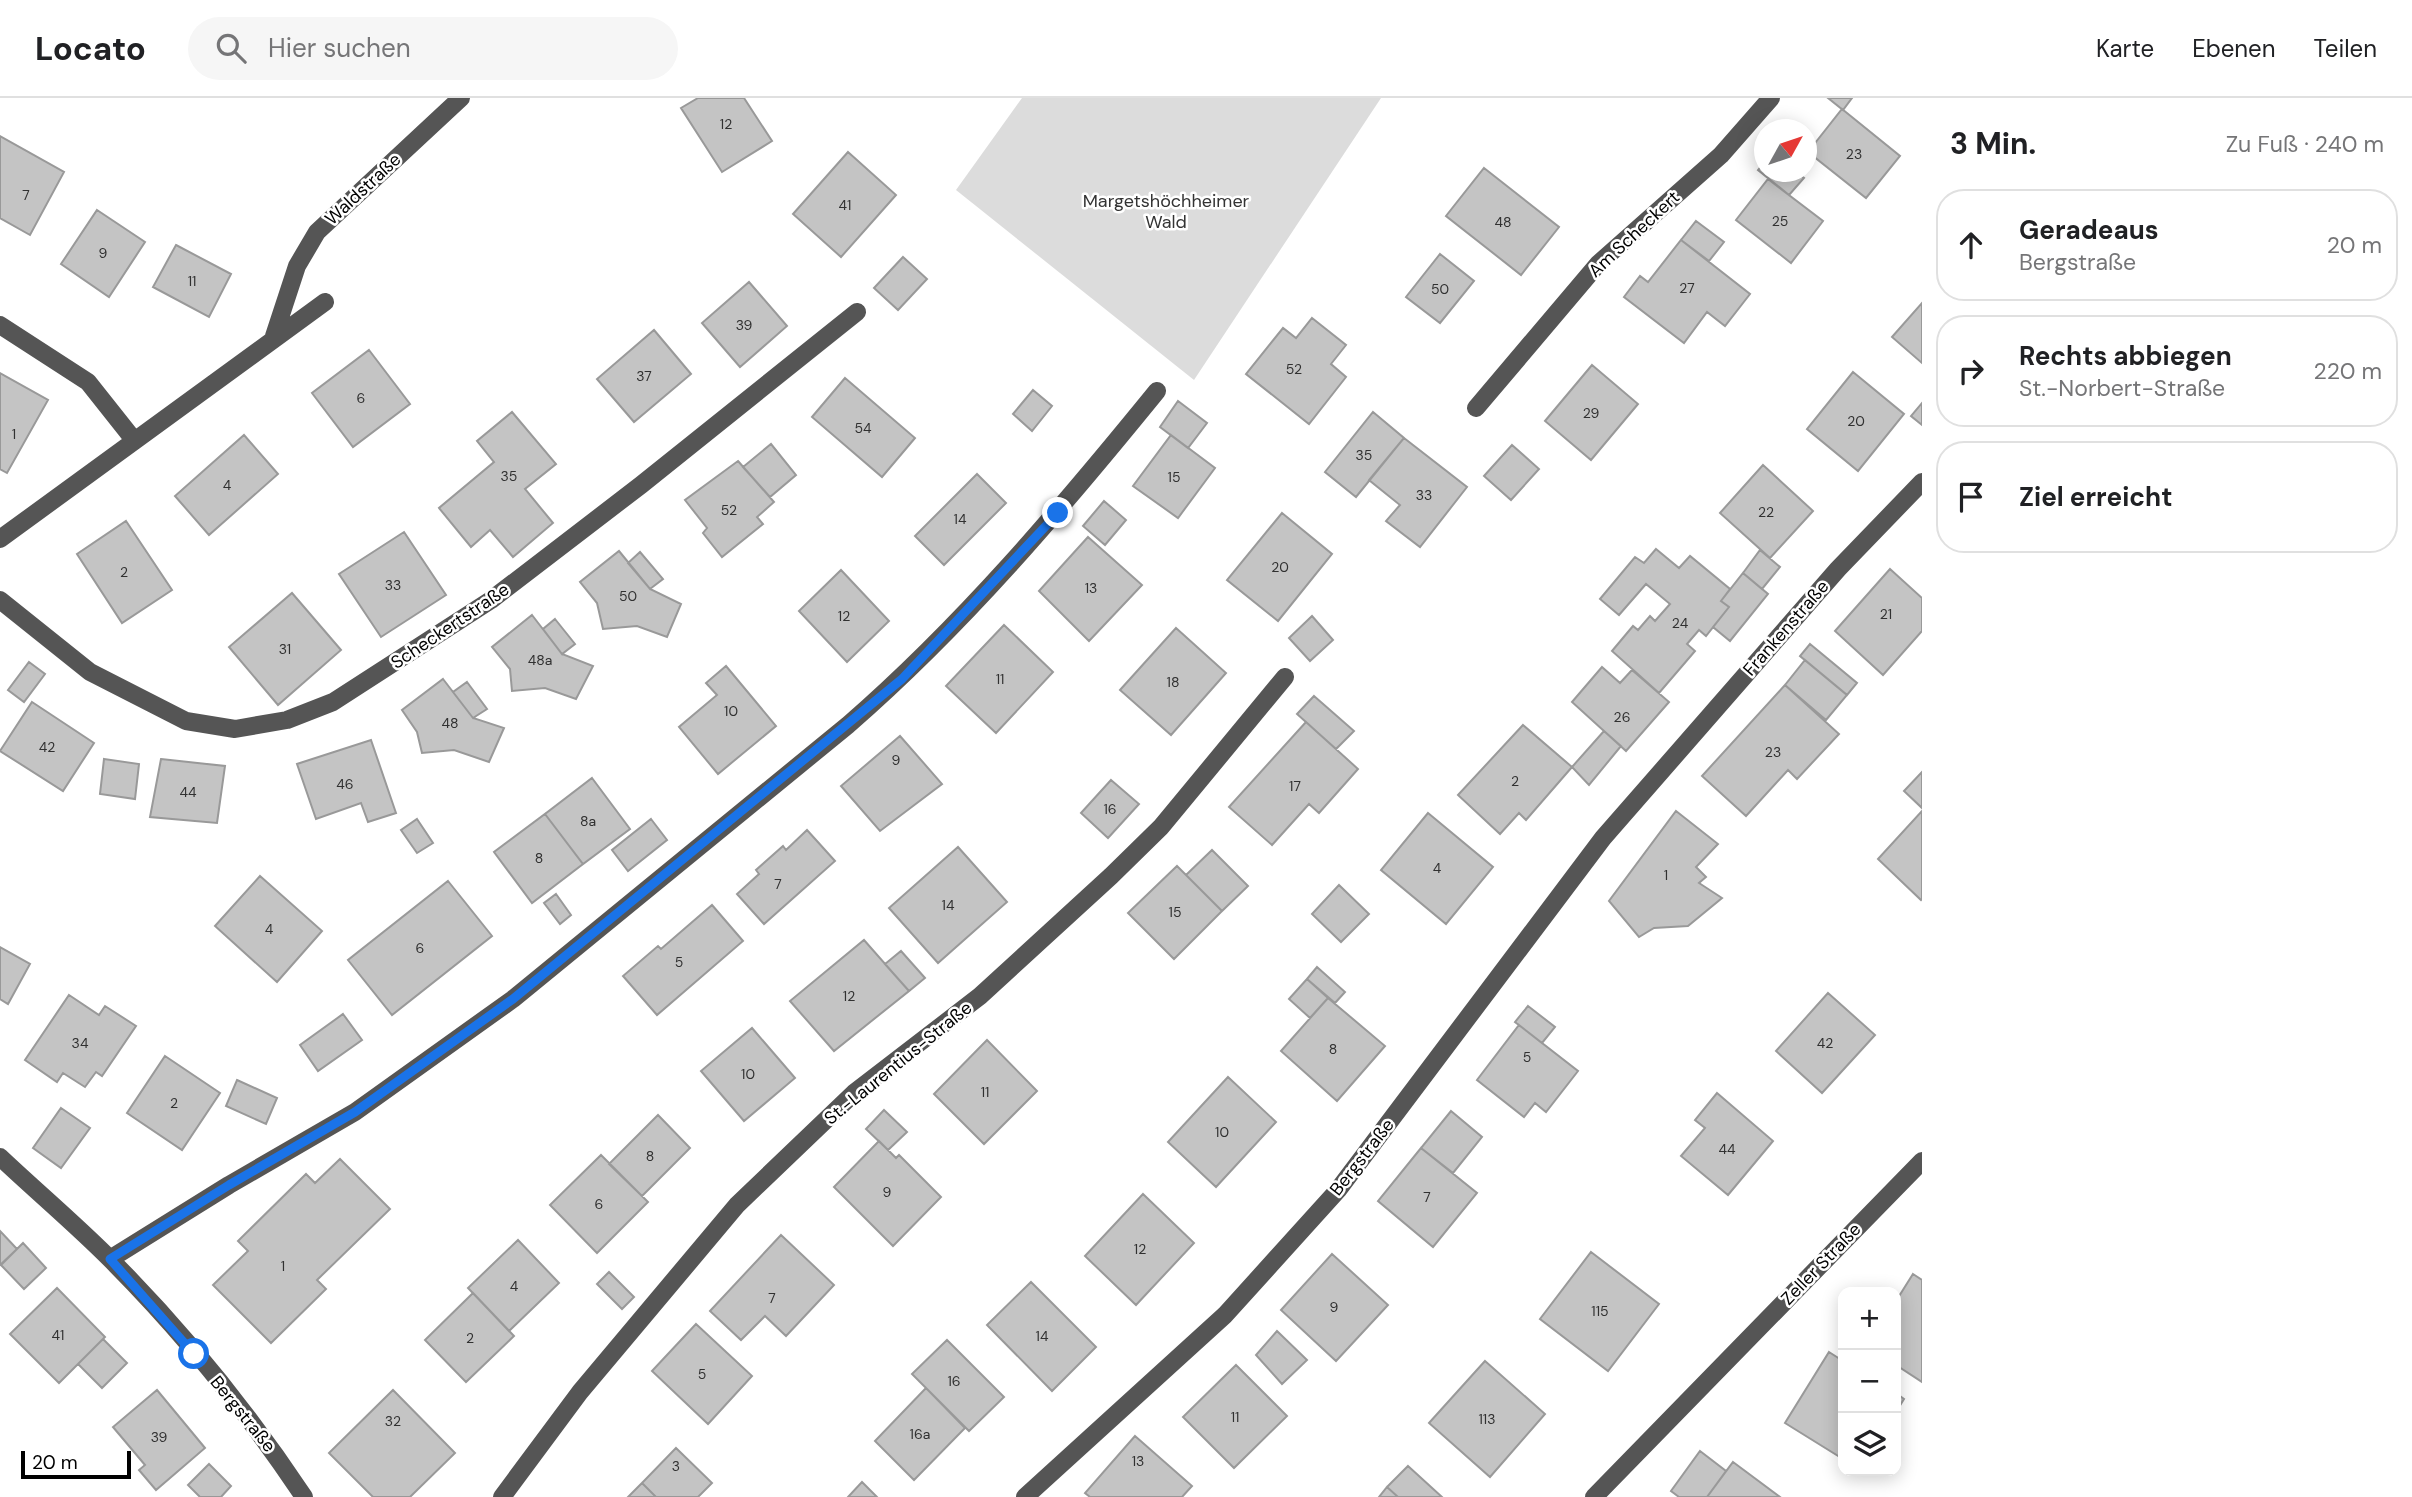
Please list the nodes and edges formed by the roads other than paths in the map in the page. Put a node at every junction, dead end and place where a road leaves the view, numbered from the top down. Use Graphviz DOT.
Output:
graph roads {
  1 [pos="461,98"];
  2 [pos="1771,98"];
  3 [pos="325,302"];
  4 [pos="857,312"];
  5 [pos="0,325"];
  6 [pos="274,336"];
  7 [pos="1157,391"];
  8 [pos="1476,408"];
  9 [pos="134,440"];
  10 [pos="1922,482"];
  11 [pos="0,539"];
  12 [pos="0,600"];
  13 [pos="1285,677"];
  14 [pos="1656,778"];
  15 [pos="0,1157"];
  16 [pos="1922,1161"];
  17 [pos="110,1259"];
  18 [pos="304,1497"];
  19 [pos="502,1497"];
  20 [pos="1025,1497"];
  21 [pos="1594,1497"];
  1 -- 6 [label="street, Waldstraße"];
  2 -- 8 [label="street, Am Scheckert"];
  3 -- 6 [label="street"];
  4 -- 12 [label="street, Scheckertstraße"];
  5 -- 9 [label="street"];
  6 -- 9 [label="street"];
  7 -- 17 [label="street"];
  9 -- 11 [label="street"];
  10 -- 14 [label="street, Frankenstraße"];
  13 -- 19 [label="street, St.-Laurentius-Straße"];
  14 -- 20 [label="street, Bergstraße"];
  15 -- 17 [label="street, Bergstraße"];
  16 -- 21 [label="street, Zeller Straße"];
  17 -- 18 [label="street, Bergstraße"];
}
